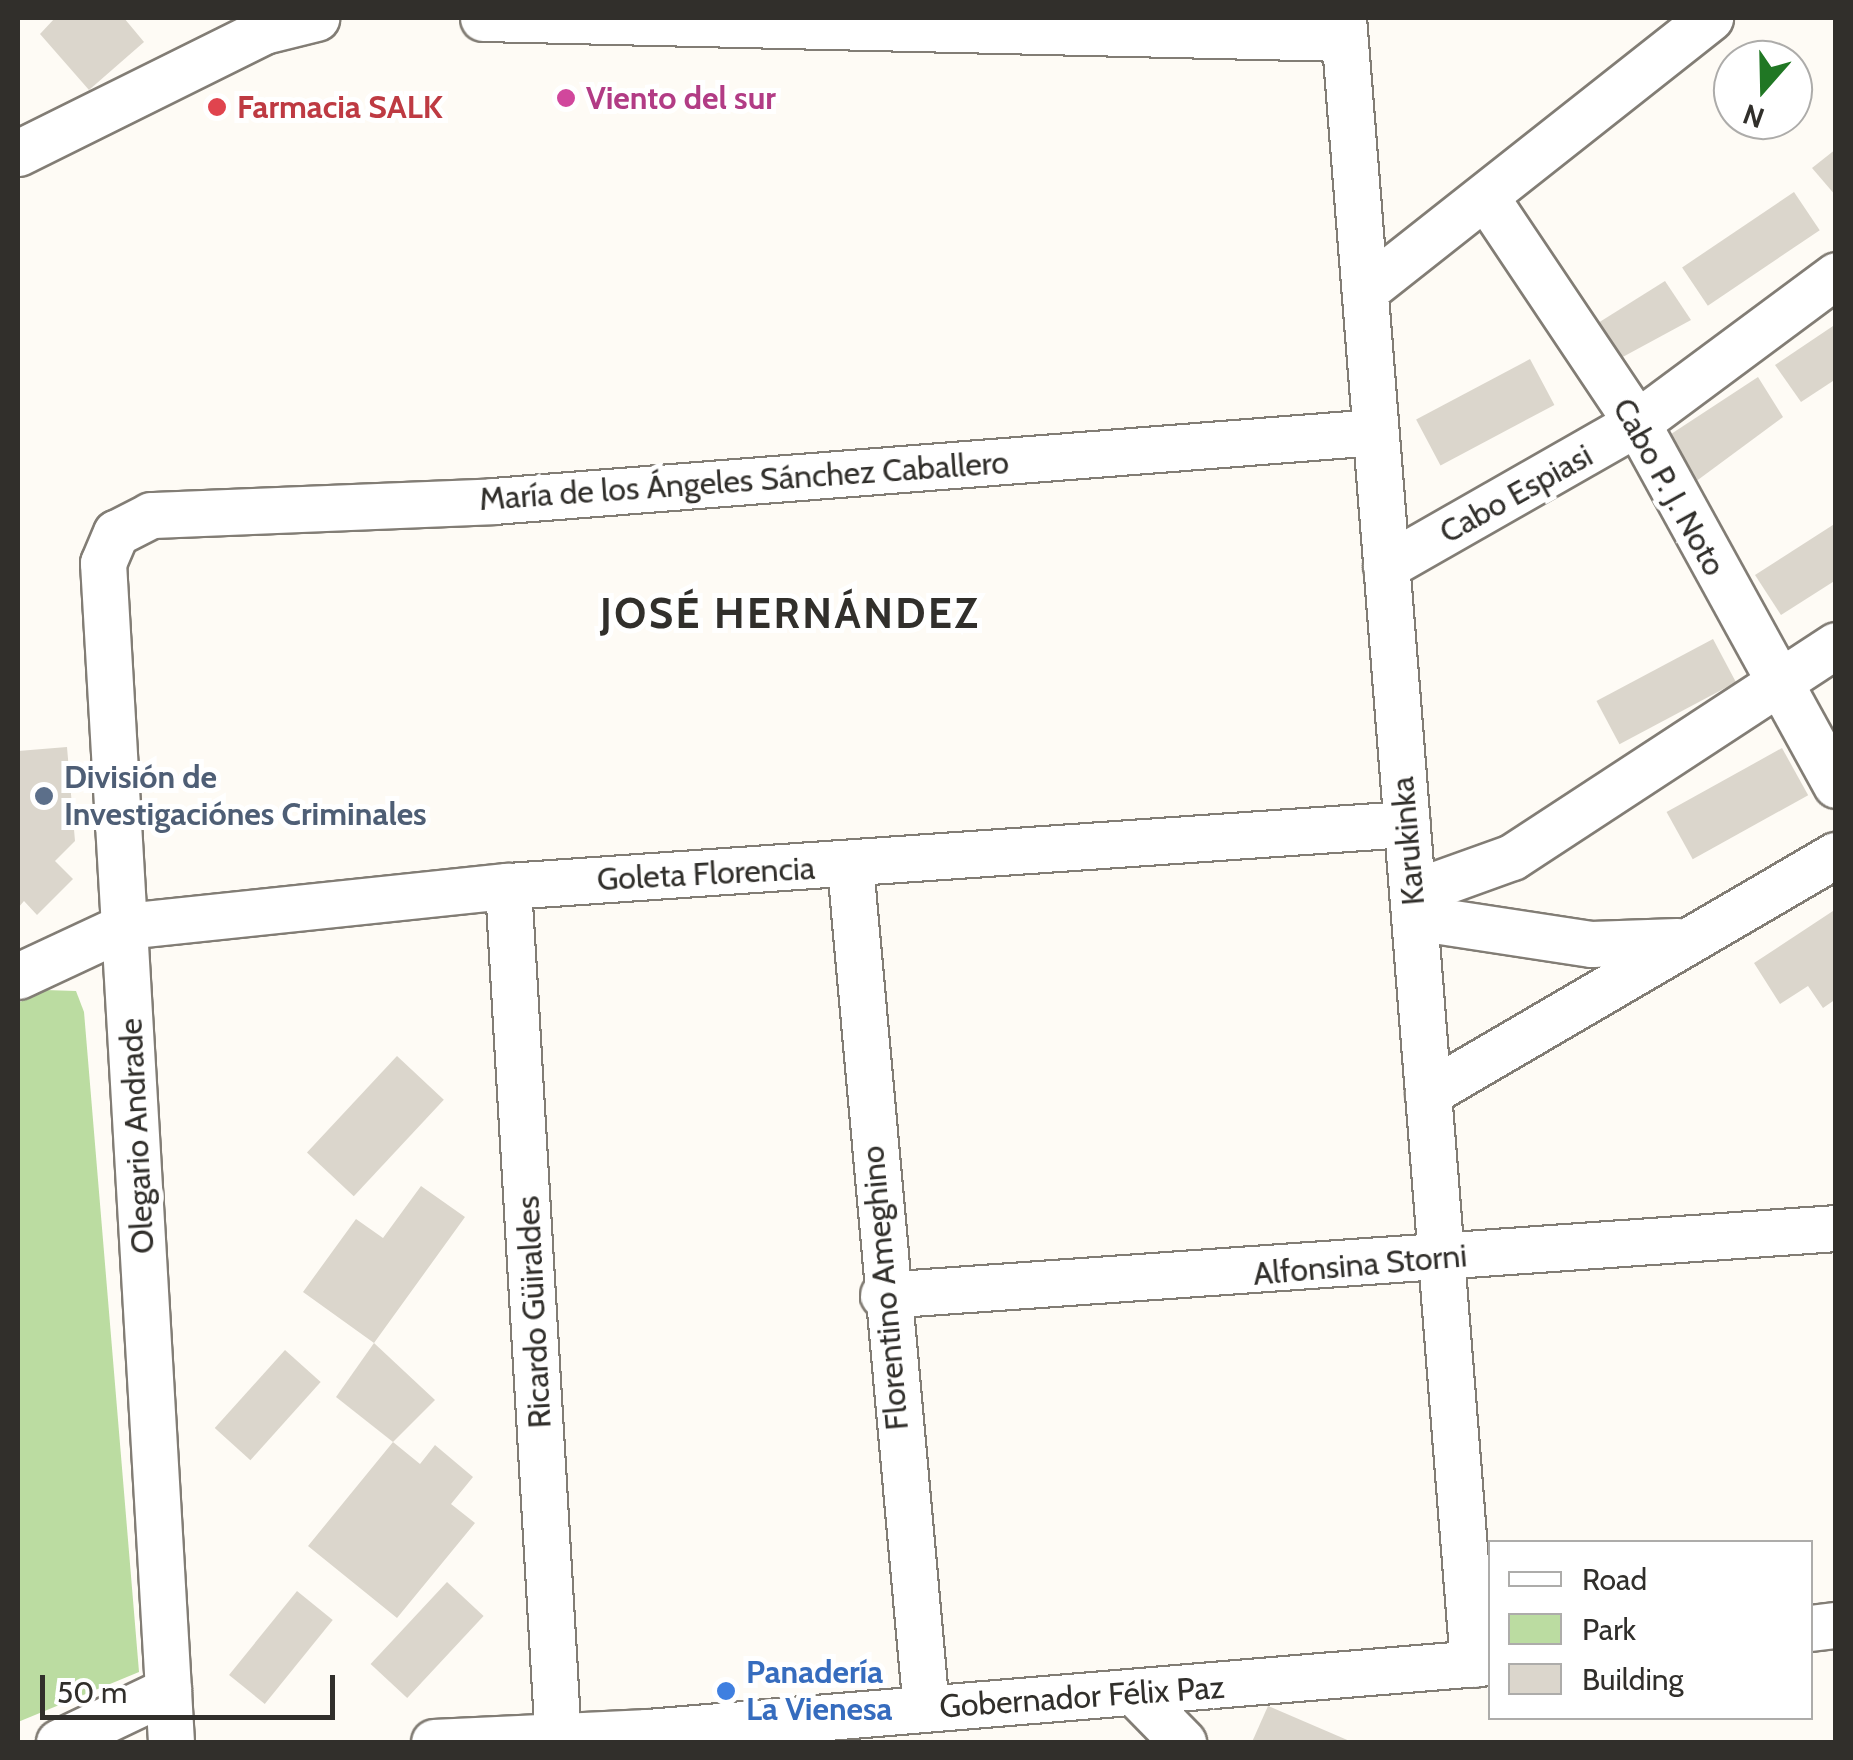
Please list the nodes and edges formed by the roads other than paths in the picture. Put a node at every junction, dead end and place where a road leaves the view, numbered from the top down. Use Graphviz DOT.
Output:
graph roads {
  1 [pos="316,18"];
  2 [pos="484,18"];
  3 [pos="1710,18"];
  4 [pos="867,22"];
  5 [pos="1344,28"];
  6 [pos="18,154"];
  7 [pos="1487,199"];
  8 [pos="1836,276"];
  9 [pos="1368,288"];
  10 [pos="1637,424"];
  11 [pos="1376,432"];
  12 [pos="116,533"];
  13 [pos="1386,566"];
  14 [pos="1836,645"];
  15 [pos="1776,683"];
  16 [pos="1836,785"];
  17 [pos="1406,824"];
  18 [pos="1836,854"];
  19 [pos="850,866"];
  20 [pos="508,886"];
  21 [pos="1413,905"];
  22 [pos="125,926"];
  23 [pos="1684,941"];
  24 [pos="18,976"];
  25 [pos="1428,1093"];
  26 [pos="1836,1228"];
  27 [pos="1441,1257"];
  28 [pos="883,1295"];
  29 [pos="1482,1663"];
  30 [pos="168,1690"];
  31 [pos="1138,1695"];
  32 [pos="926,1710"];
  33 [pos="649,1738"];
  34 [pos="558,1739"];
  35 [pos="60,1742"];
  36 [pos="171,1742"];
  37 [pos="442,1742"];
  38 [pos="1183,1742"];
  1 -- 6 [label="street"];
  2 -- 4 [label="street"];
  3 -- 7 [label="street"];
  4 -- 5 [label="street"];
  5 -- 9 [label="street, Karukinka"];
  7 -- 9 [label="street"];
  7 -- 10 [label="street, Cabo P. J. Noto"];
  8 -- 10 [label="street, Cabo Espiasi"];
  9 -- 11 [label="street, Karukinka"];
  10 -- 13 [label="street, Cabo Espiasi"];
  10 -- 15 [label="street, Cabo P. J. Noto"];
  11 -- 12 [label="street, María de los Ángeles Sánchez Caballero"];
  11 -- 13 [label="street, Karukinka"];
  12 -- 22 [label="street, Olegario Andrade"];
  13 -- 17 [label="street, Karukinka"];
  14 -- 15 [label="street"];
  15 -- 16 [label="street, Cabo P. J. Noto"];
  15 -- 21 [label="street"];
  17 -- 19 [label="street, Goleta Florencia"];
  17 -- 21 [label="street, Karukinka"];
  18 -- 23 [label="street"];
  19 -- 20 [label="street, Goleta Florencia"];
  19 -- 28 [label="street, Florentino Ameghino"];
  20 -- 22 [label="street, Goleta Florencia"];
  20 -- 34 [label="street, Ricardo Güiraldes"];
  21 -- 23 [label="street"];
  21 -- 25 [label="street, Karukinka"];
  22 -- 24 [label="street, Goleta Florencia"];
  22 -- 30 [label="street, Olegario Andrade"];
  23 -- 25 [label="street"];
  25 -- 27 [label="street, Karukinka"];
  26 -- 27 [label="street, Alfonsina Storni"];
  27 -- 28 [label="street, Alfonsina Storni"];
  27 -- 29 [label="street, Karukinka"];
  28 -- 32 [label="street, Florentino Ameghino"];
  29 -- 31 [label="street, Gobernador Félix Paz"];
  30 -- 35 [label="street"];
  30 -- 36 [label="street, Olegario Andrade"];
  31 -- 32 [label="street, Gobernador Félix Paz"];
  31 -- 38 [label="street"];
  32 -- 33 [label="street, Gobernador Félix Paz"];
  33 -- 34 [label="street, Gobernador Félix Paz"];
  34 -- 37 [label="street, Gobernador Félix Paz"];
}
